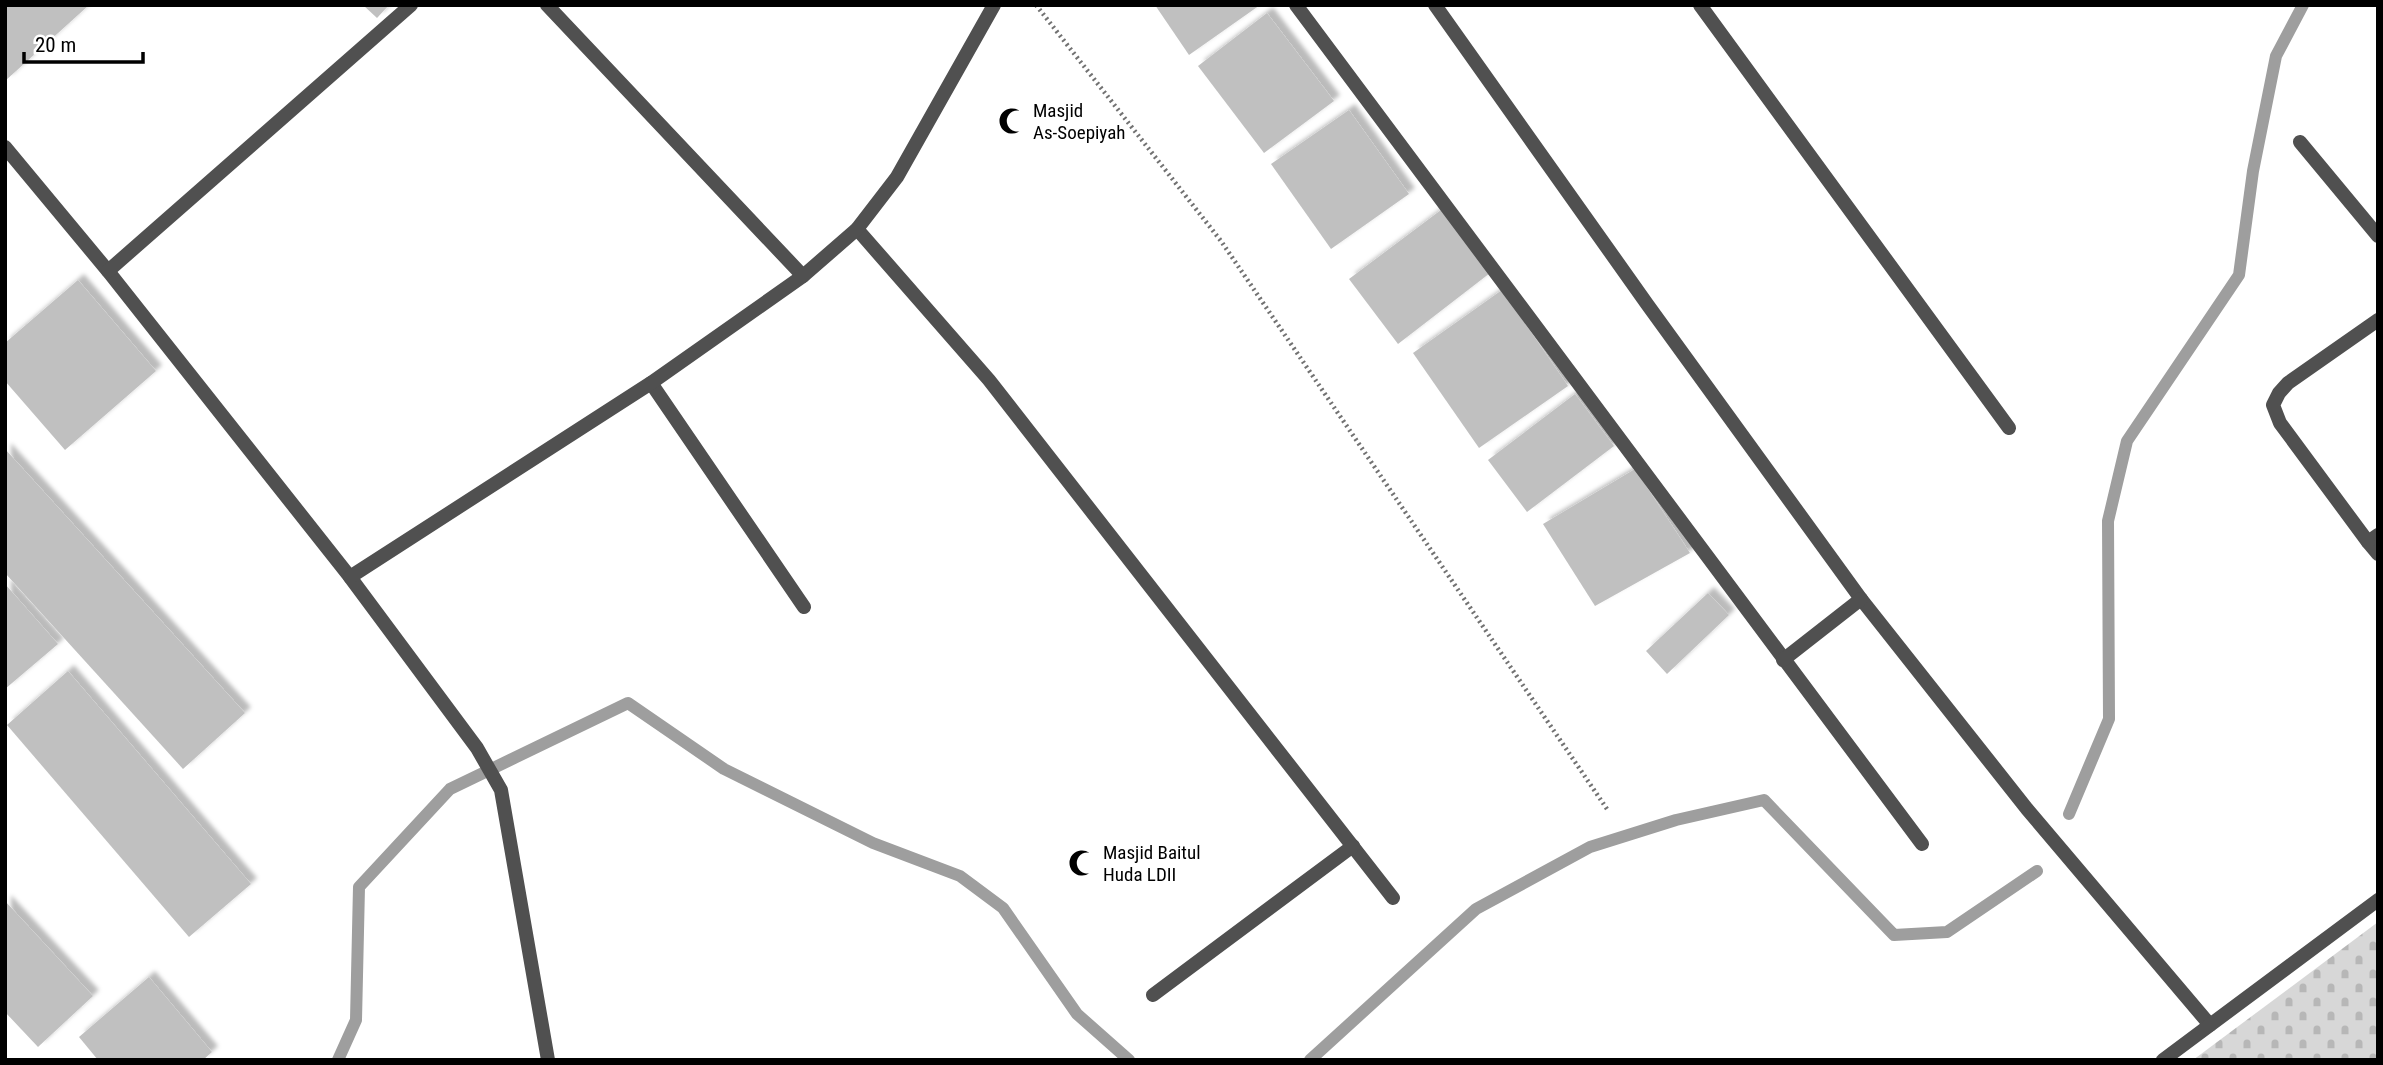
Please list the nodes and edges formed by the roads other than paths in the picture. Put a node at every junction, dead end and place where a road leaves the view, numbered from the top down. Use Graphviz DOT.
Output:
graph roads {
  1 [pos="411,5"];
  2 [pos="547,5"];
  3 [pos="994,5"];
  4 [pos="1296,5"];
  5 [pos="1435,5"];
  6 [pos="1700,5"];
  7 [pos="2300,142"];
  8 [pos="5,147"];
  9 [pos="857,229"];
  10 [pos="2378,236"];
  11 [pos="108,271"];
  12 [pos="803,276"];
  13 [pos="2378,320"];
  14 [pos="651,383"];
  15 [pos="2009,428"];
  16 [pos="2373,539"];
  17 [pos="2378,554"];
  18 [pos="350,577"];
  19 [pos="1861,599"];
  20 [pos="804,607"];
  21 [pos="1783,660"];
  22 [pos="1922,844"];
  23 [pos="1353,846"];
  24 [pos="1393,898"];
  25 [pos="2378,900"];
  26 [pos="1153,995"];
  27 [pos="2210,1025"];
  28 [pos="548,1060"];
  29 [pos="2162,1060"];
  1 -- 11 [label="street"];
  2 -- 12 [label="street"];
  3 -- 9 [label="street"];
  4 -- 21 [label="street"];
  5 -- 19 [label="street"];
  6 -- 15 [label="street"];
  7 -- 10 [label="street"];
  8 -- 11 [label="street"];
  9 -- 12 [label="street"];
  9 -- 23 [label="street"];
  11 -- 18 [label="street"];
  12 -- 14 [label="street"];
  13 -- 16 [label="street"];
  14 -- 18 [label="street"];
  14 -- 20 [label="street"];
  16 -- 17 [label="street"];
  18 -- 28 [label="street"];
  19 -- 21 [label="street"];
  19 -- 27 [label="street"];
  21 -- 22 [label="street"];
  23 -- 24 [label="street"];
  23 -- 26 [label="street"];
  25 -- 27 [label="street"];
  27 -- 29 [label="street"];
}
